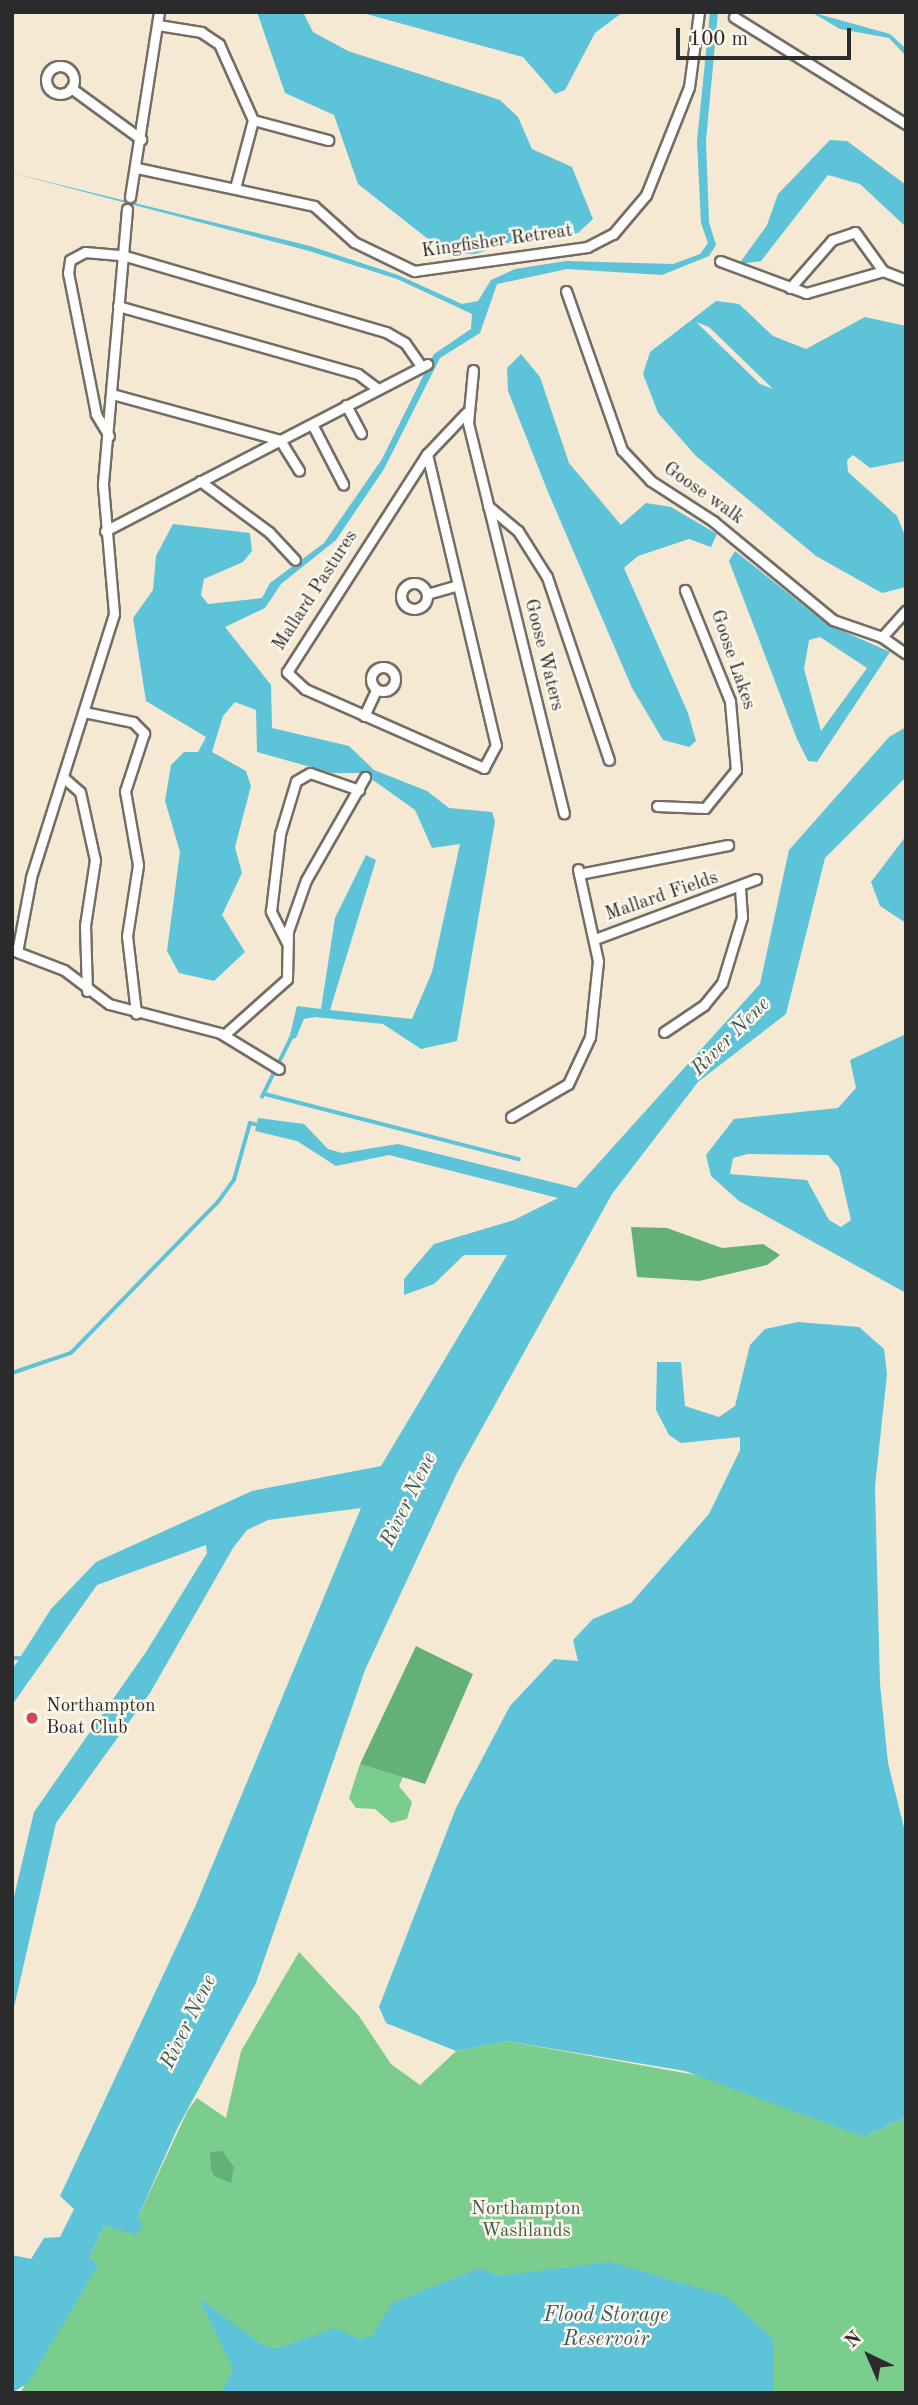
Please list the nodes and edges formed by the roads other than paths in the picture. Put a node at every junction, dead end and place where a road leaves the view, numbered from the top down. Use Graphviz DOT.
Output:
graph roads {
  1 [pos="159,12"];
  2 [pos="699,12"];
  3 [pos="734,17"];
  4 [pos="158,25"];
  5 [pos="71,88"];
  6 [pos="253,120"];
  7 [pos="906,124"];
  8 [pos="141,139"];
  9 [pos="328,140"];
  10 [pos="137,168"];
  11 [pos="235,188"];
  12 [pos="130,197"];
  13 [pos="127,209"];
  14 [pos="122,255"];
  15 [pos="720,261"];
  16 [pos="883,271"];
  17 [pos="906,280"];
  18 [pos="790,288"];
  19 [pos="566,291"];
  20 [pos="118,306"];
  21 [pos="473,370"];
  22 [pos="378,389"];
  23 [pos="112,394"];
  24 [pos="346,405"];
  25 [pos="466,413"];
  26 [pos="312,424"];
  27 [pos="361,433"];
  28 [pos="109,436"];
  29 [pos="280,440"];
  30 [pos="427,454"];
  31 [pos="299,471"];
  32 [pos="200,481"];
  33 [pos="344,484"];
  34 [pos="488,506"];
  35 [pos="105,531"];
  36 [pos="295,561"];
  37 [pos="458,585"];
  38 [pos="685,590"];
  39 [pos="427,594"];
  40 [pos="906,610"];
  41 [pos="882,636"];
  42 [pos="906,654"];
  43 [pos="376,690"];
  44 [pos="85,712"];
  45 [pos="363,716"];
  46 [pos="609,760"];
  47 [pos="365,777"];
  48 [pos="64,778"];
  49 [pos="359,790"];
  50 [pos="657,806"];
  51 [pos="564,813"];
  52 [pos="728,845"];
  53 [pos="756,879"];
  54 [pos="740,888"];
  55 [pos="595,939"];
  56 [pos="287,943"];
  57 [pos="87,991"];
  58 [pos="136,1013"];
  59 [pos="664,1032"];
  60 [pos="224,1035"];
  61 [pos="279,1069"];
  62 [pos="511,1116"];
  1 -- 4 [label="street"];
  2 -- 11 [label="street, Kingfisher Retreat"];
  3 -- 7 [label="street"];
  4 -- 6 [label="street"];
  4 -- 8 [label="street"];
  5 -- 8 [label="street"];
  6 -- 9 [label="street"];
  6 -- 11 [label="street"];
  8 -- 10 [label="street"];
  10 -- 11 [label="street"];
  10 -- 12 [label="street"];
  13 -- 14 [label="street"];
  14 -- 20 [label="street"];
  14 -- 22 [label="street"];
  14 -- 28 [label="street"];
  15 -- 18 [label="street"];
  16 -- 17 [label="street"];
  16 -- 18 [label="street"];
  16 -- 18 [label="street"];
  19 -- 41 [label="street, Goose walk"];
  20 -- 22 [label="street"];
  20 -- 23 [label="street"];
  21 -- 25 [label="street, Goose Waters"];
  22 -- 24 [label="street"];
  23 -- 28 [label="street"];
  23 -- 29 [label="street"];
  24 -- 26 [label="street"];
  24 -- 27 [label="street"];
  25 -- 30 [label="street, Mallard Pastures"];
  25 -- 34 [label="street, Goose Waters"];
  26 -- 29 [label="street"];
  26 -- 33 [label="street"];
  28 -- 35 [label="street"];
  29 -- 31 [label="street"];
  29 -- 32 [label="street"];
  30 -- 37 [label="street, Mallard Pastures"];
  30 -- 45 [label="street, Mallard Pastures"];
  32 -- 35 [label="street"];
  32 -- 36 [label="street"];
  34 -- 46 [label="street, Goose Waters"];
  34 -- 51 [label="street, Goose Waters"];
  35 -- 44 [label="street"];
  37 -- 39 [label="street"];
  37 -- 45 [label="street, Mallard Pastures"];
  38 -- 50 [label="street, Goose Lakes"];
  40 -- 41 [label="street"];
  41 -- 42 [label="street, Goose walk"];
  43 -- 45 [label="street"];
  44 -- 48 [label="street"];
  44 -- 58 [label="street"];
  47 -- 49 [label="street"];
  48 -- 57 [label="street"];
  48 -- 57 [label="street"];
  49 -- 56 [label="street"];
  49 -- 56 [label="street"];
  52 -- 55 [label="street, Mallard Fields"];
  53 -- 54 [label="street, Mallard Fields"];
  54 -- 55 [label="street, Mallard Fields"];
  54 -- 59 [label="street, Mallard Fields"];
  55 -- 62 [label="street, Mallard Fields"];
  56 -- 60 [label="street"];
  57 -- 58 [label="street"];
  58 -- 60 [label="street"];
  60 -- 61 [label="street"];
}
